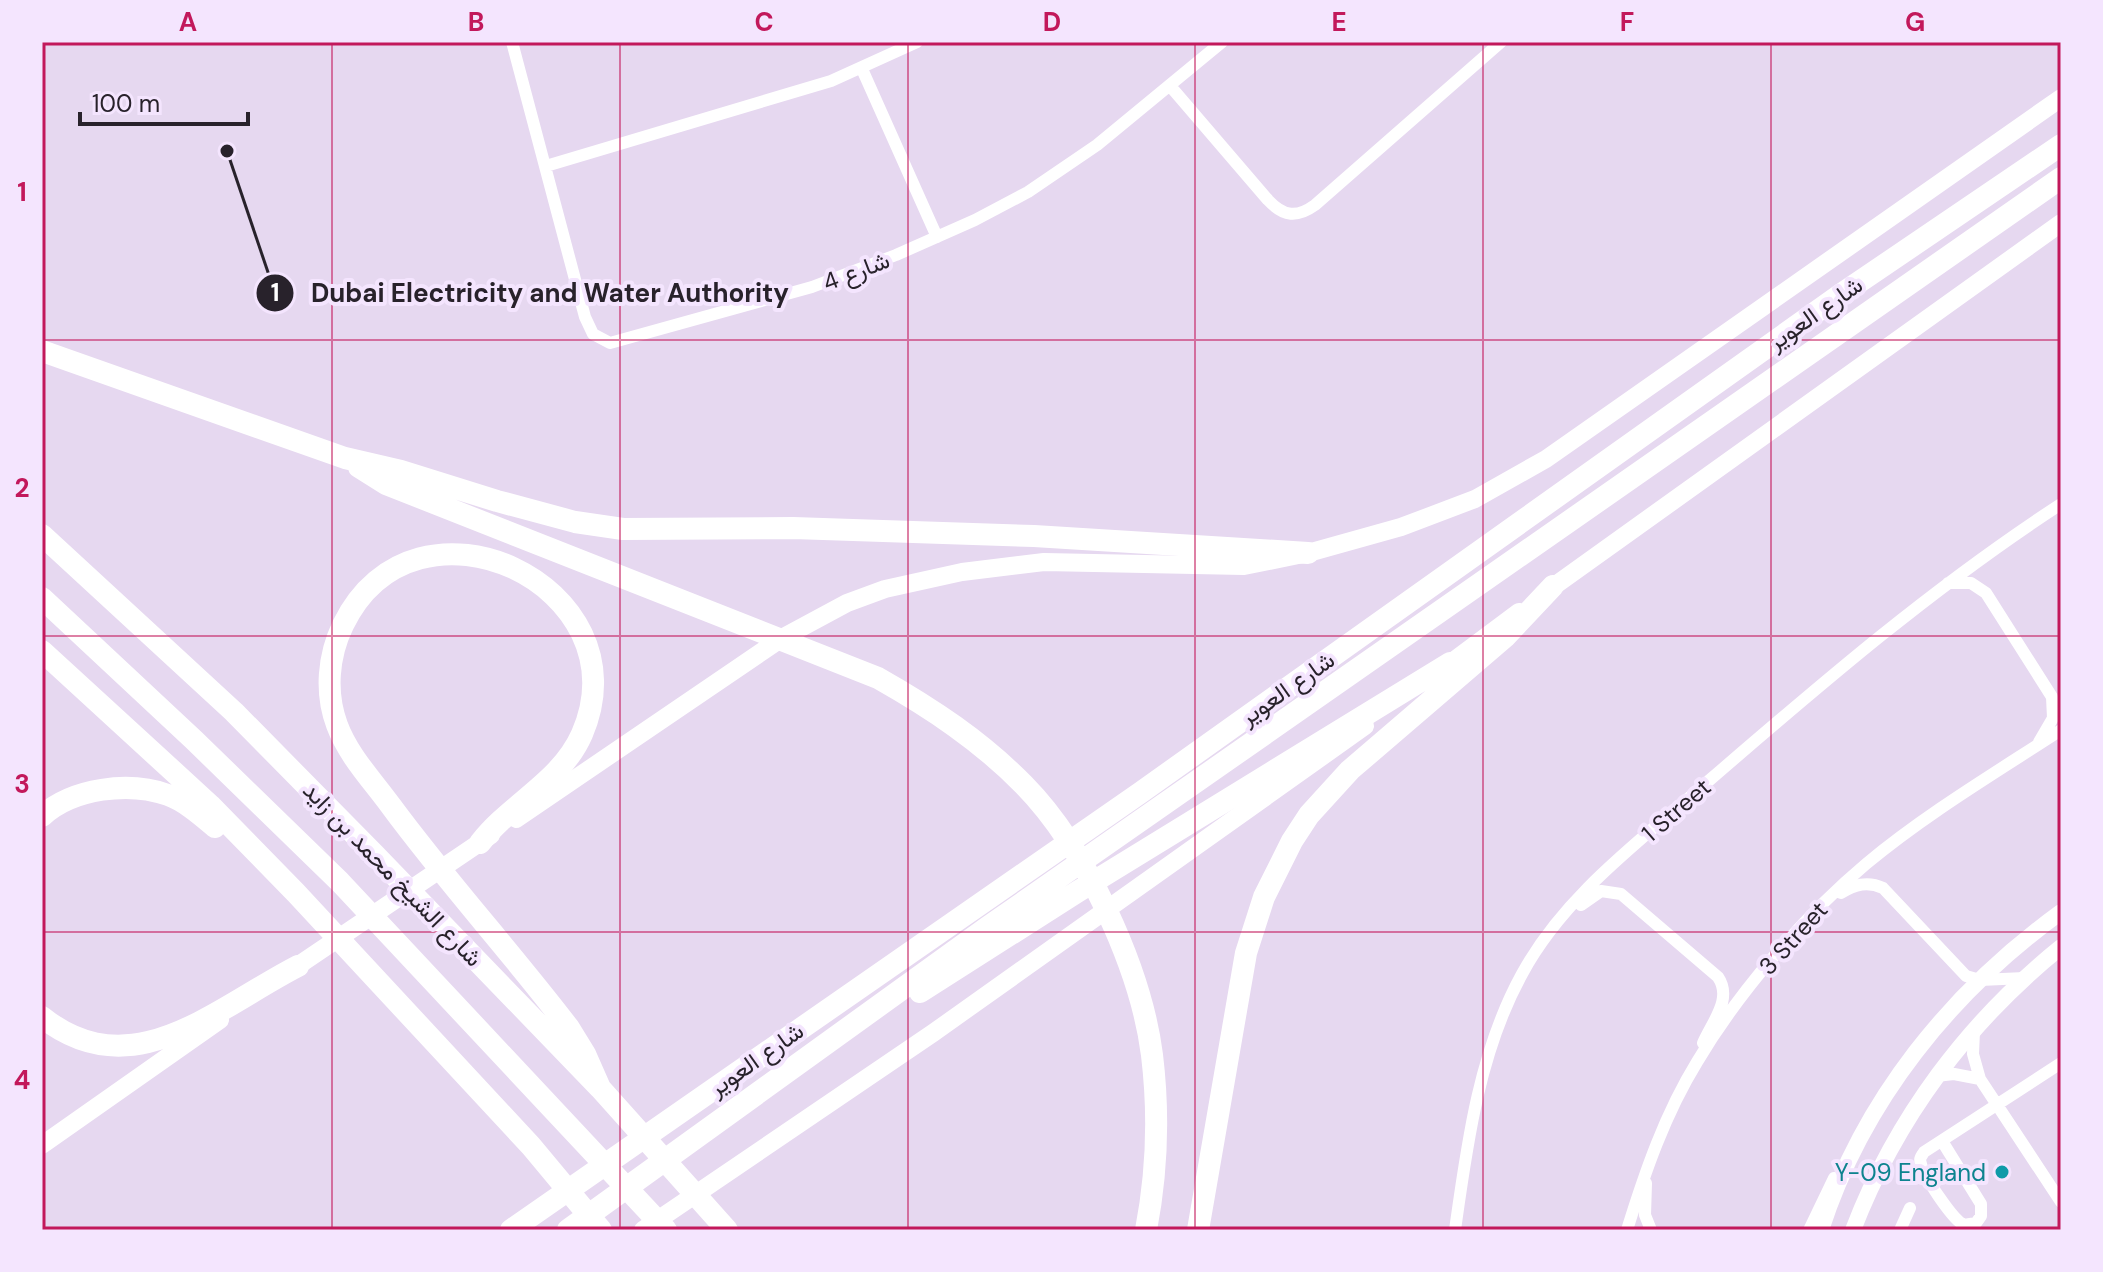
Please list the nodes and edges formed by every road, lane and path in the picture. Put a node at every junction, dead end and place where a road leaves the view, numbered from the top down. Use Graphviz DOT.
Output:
graph roads {
  1 [pos="512,42"];
  2 [pos="917,42"];
  3 [pos="1222,42"];
  4 [pos="1501,42"];
  5 [pos="862,69"];
  6 [pos="1171,87"];
  7 [pos="2061,92"];
  8 [pos="2061,98"];
  9 [pos="2020,125"];
  10 [pos="2061,145"];
  11 [pos="546,166"];
  12 [pos="2061,178"];
  13 [pos="2061,223"];
  14 [pos="937,237"];
  15 [pos="42,351"];
  16 [pos="345,458"];
  17 [pos="2061,504"];
  18 [pos="42,535"];
  19 [pos="1308,553"];
  20 [pos="1944,584"];
  21 [pos="1553,586"];
  22 [pos="42,598"];
  23 [pos="42,651"];
  24 [pos="1450,663"];
  25 [pos="2061,730"];
  26 [pos="2034,748"];
  27 [pos="42,816"];
  28 [pos="480,843"];
  29 [pos="302,900"];
  30 [pos="1819,908"];
  31 [pos="2061,912"];
  32 [pos="1553,928"];
  33 [pos="2061,947"];
  34 [pos="298,966"];
  35 [pos="2025,978"];
  36 [pos="1980,980"];
  37 [pos="42,1017"];
  38 [pos="1974,1028"];
  39 [pos="815,1052"];
  40 [pos="1697,1061"];
  41 [pos="2059,1070"];
  42 [pos="1936,1076"];
  43 [pos="1980,1079"];
  44 [pos="600,1088"];
  45 [pos="1997,1105"];
  46 [pos="1859,1138"];
  47 [pos="1942,1141"];
  48 [pos="42,1145"];
  49 [pos="1646,1171"];
  50 [pos="2061,1202"];
  51 [pos="1910,1208"];
  52 [pos="722,1224"];
  53 [pos="511,1230"];
  54 [pos="568,1230"];
  55 [pos="601,1230"];
  56 [pos="643,1230"];
  57 [pos="666,1230"];
  58 [pos="1146,1230"];
  59 [pos="1198,1230"];
  60 [pos="1455,1230"];
  61 [pos="1627,1230"];
  62 [pos="1651,1230"];
  63 [pos="1809,1230"];
  64 [pos="1821,1230"];
  65 [pos="1853,1230"];
  66 [pos="1900,1230"];
  1 -- 11 [label="street, شارع 4"];
  2 -- 5 [label="street"];
  3 -- 6 [label="street, شارع 4"];
  4 -- 6 [label="street"];
  5 -- 11 [label="street"];
  5 -- 14 [label="street"];
  6 -- 14 [label="street, شارع 4"];
  7 -- 9 [label="street"];
  8 -- 9 [label="main road"];
  9 -- 19 [label="main road"];
  10 -- 53 [label="highway, شارع العوير"];
  11 -- 14 [label="street, شارع 4"];
  12 -- 39 [label="highway, شارع العوير"];
  13 -- 21 [label="main road"];
  15 -- 16 [label="highway"];
  16 -- 19 [label="highway"];
  16 -- 58 [label="highway"];
  17 -- 20 [label="street, 1 Street"];
  18 -- 44 [label="highway, شارع الشيخ محمد بن زايد"];
  19 -- 28 [label="main road"];
  20 -- 26 [label="street"];
  20 -- 32 [label="street, 1 Street"];
  21 -- 24 [label="main road"];
  21 -- 59 [label="highway"];
  22 -- 57 [label="highway, شارع الشيخ محمد بن زايد"];
  23 -- 29 [label="highway"];
  24 -- 39 [label="highway"];
  24 -- 56 [label="main road"];
  25 -- 26 [label="street, 3 Street"];
  26 -- 30 [label="street, 3 Street"];
  27 -- 29 [label="highway"];
  28 -- 34 [label="main road"];
  28 -- 44 [label="highway"];
  29 -- 55 [label="highway"];
  30 -- 36 [label="street"];
  30 -- 40 [label="street, 3 Street"];
  31 -- 36 [label="street"];
  32 -- 40 [label="street"];
  32 -- 60 [label="street, 1 Street"];
  33 -- 35 [label="street"];
  34 -- 37 [label="highway"];
  34 -- 48 [label="main road"];
  35 -- 36 [label="street"];
  35 -- 38 [label="street"];
  36 -- 46 [label="street"];
  38 -- 42 [label="street"];
  38 -- 43 [label="street"];
  39 -- 54 [label="highway, شارع العوير"];
  40 -- 49 [label="street, 3 Street"];
  41 -- 45 [label="street"];
  42 -- 43 [label="street"];
  42 -- 65 [label="street"];
  43 -- 45 [label="street"];
  44 -- 52 [label="highway, شارع الشيخ محمد بن زايد"];
  45 -- 47 [label="street"];
  45 -- 50 [label="street"];
  46 -- 63 [label="street"];
  46 -- 64 [label="street"];
  47 -- 47 [label="street"];
  49 -- 61 [label="street, 3 Street"];
  49 -- 62 [label="street"];
  51 -- 66 [label="street"];
}
